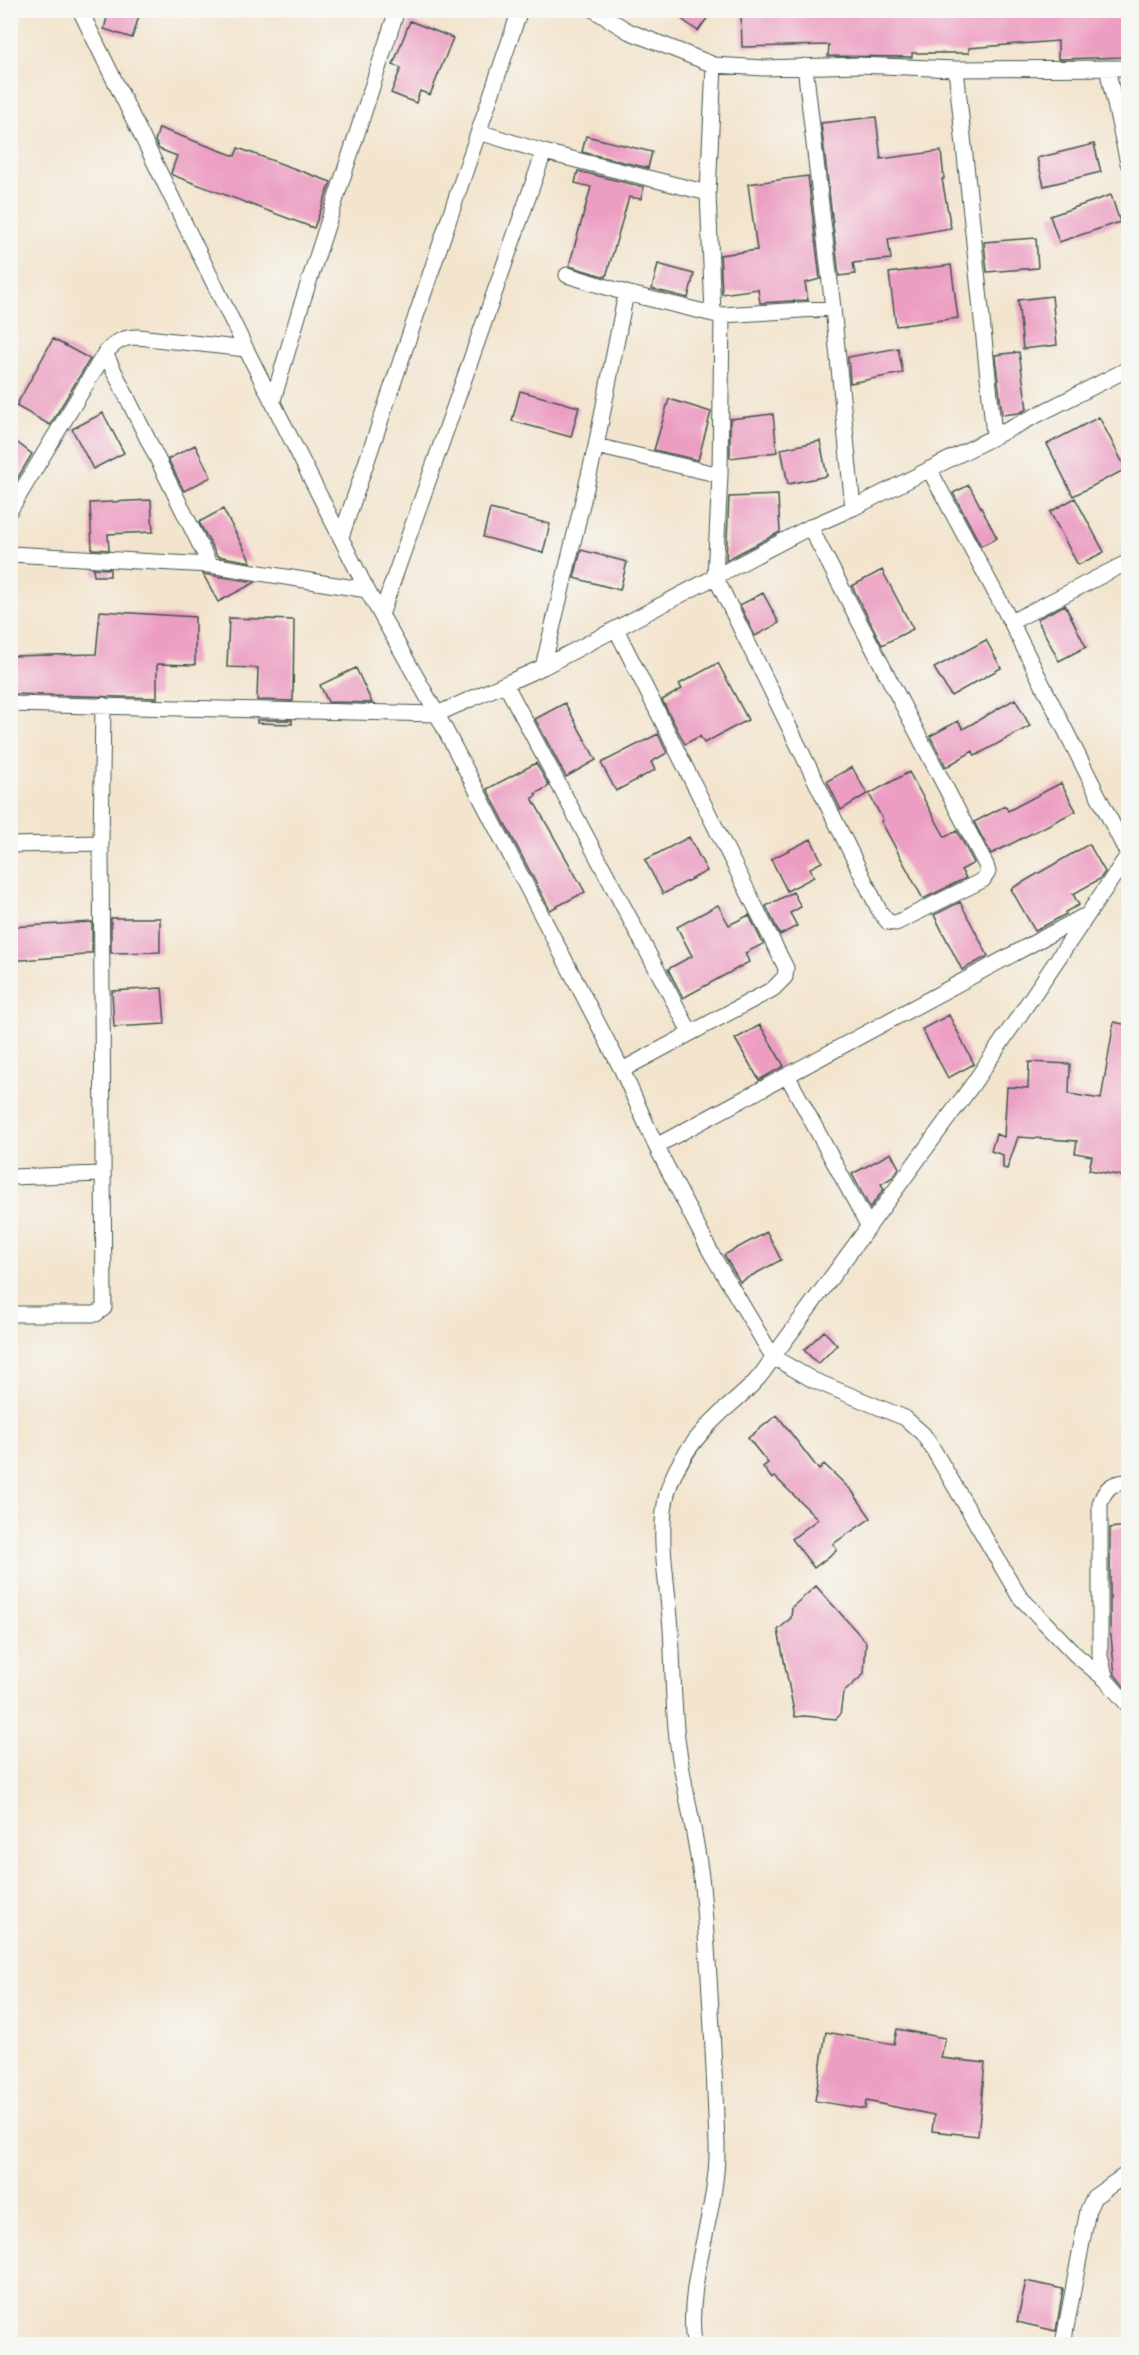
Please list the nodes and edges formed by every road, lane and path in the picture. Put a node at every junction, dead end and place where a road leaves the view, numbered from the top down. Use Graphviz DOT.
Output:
graph roads {
  1 [pos="80,10"];
  2 [pos="397,10"];
  3 [pos="520,10"];
  4 [pos="594,10"];
  5 [pos="714,65"];
  6 [pos="805,66"];
  7 [pos="1107,68"];
  8 [pos="1128,68"];
  9 [pos="956,69"];
  10 [pos="479,132"];
  11 [pos="544,152"];
  12 [pos="1128,163"];
  13 [pos="708,193"];
  14 [pos="567,275"];
  15 [pos="626,292"];
  16 [pos="833,308"];
  17 [pos="717,314"];
  18 [pos="246,349"];
  19 [pos="105,353"];
  20 [pos="1128,369"];
  21 [pos="273,400"];
  22 [pos="994,435"];
  23 [pos="596,446"];
  24 [pos="929,469"];
  25 [pos="720,475"];
  26 [pos="853,508"];
  27 [pos="10,510"];
  28 [pos="810,527"];
  29 [pos="341,537"];
  30 [pos="10,554"];
  31 [pos="1128,562"];
  32 [pos="210,565"];
  33 [pos="715,576"];
  34 [pos="367,590"];
  35 [pos="381,615"];
  36 [pos="1011,622"];
  37 [pos="616,629"];
  38 [pos="543,667"];
  39 [pos="506,685"];
  40 [pos="10,704"];
  41 [pos="103,705"];
  42 [pos="437,714"];
  43 [pos="101,843"];
  44 [pos="10,845"];
  45 [pos="1086,915"];
  46 [pos="690,1032"];
  47 [pos="622,1070"];
  48 [pos="788,1077"];
  49 [pos="656,1146"];
  50 [pos="102,1174"];
  51 [pos="10,1177"];
  52 [pos="869,1227"];
  53 [pos="10,1314"];
  54 [pos="773,1357"];
  55 [pos="1128,1482"];
  56 [pos="1107,1680"];
  57 [pos="1128,1705"];
  58 [pos="1128,2173"];
  59 [pos="694,2344"];
  60 [pos="1062,2344"];
  1 -- 18 [label="street"];
  2 -- 21 [label="street"];
  3 -- 10 [label="street"];
  4 -- 5 [label="street"];
  5 -- 6 [label="street"];
  5 -- 13 [label="street"];
  6 -- 9 [label="street"];
  6 -- 16 [label="street"];
  7 -- 8 [label="street"];
  7 -- 9 [label="street"];
  7 -- 12 [label="street"];
  9 -- 22 [label="street"];
  10 -- 11 [label="street"];
  10 -- 29 [label="street"];
  11 -- 13 [label="street"];
  11 -- 35 [label="street"];
  13 -- 17 [label="street"];
  14 -- 15 [label="street"];
  15 -- 17 [label="street"];
  15 -- 23 [label="street"];
  16 -- 17 [label="street"];
  16 -- 26 [label="street"];
  17 -- 25 [label="street"];
  18 -- 19 [label="street"];
  18 -- 21 [label="street"];
  19 -- 27 [label="street"];
  19 -- 32 [label="street"];
  20 -- 22 [label="street"];
  21 -- 29 [label="street"];
  22 -- 24 [label="street"];
  23 -- 25 [label="street"];
  23 -- 38 [label="street"];
  24 -- 26 [label="street"];
  24 -- 36 [label="street"];
  25 -- 33 [label="street"];
  26 -- 28 [label="street"];
  28 -- 33 [label="street"];
  28 -- 33 [label="street"];
  29 -- 34 [label="street"];
  30 -- 32 [label="street"];
  31 -- 36 [label="street"];
  32 -- 34 [label="street"];
  33 -- 37 [label="street"];
  34 -- 35 [label="street"];
  35 -- 42 [label="street"];
  36 -- 45 [label="street"];
  37 -- 38 [label="street"];
  37 -- 46 [label="street"];
  38 -- 39 [label="street"];
  39 -- 42 [label="street"];
  39 -- 46 [label="street"];
  40 -- 41 [label="street"];
  41 -- 42 [label="street"];
  41 -- 43 [label="street"];
  42 -- 47 [label="street"];
  43 -- 44 [label="street"];
  43 -- 50 [label="street"];
  45 -- 48 [label="street"];
  45 -- 52 [label="street"];
  46 -- 47 [label="street"];
  47 -- 49 [label="street"];
  48 -- 49 [label="street"];
  48 -- 52 [label="street"];
  49 -- 54 [label="street"];
  50 -- 51 [label="street"];
  50 -- 53 [label="street"];
  52 -- 54 [label="street"];
  54 -- 56 [label="street"];
  54 -- 59 [label="street"];
  55 -- 56 [label="street"];
  56 -- 57 [label="street"];
  58 -- 60 [label="street"];
}
